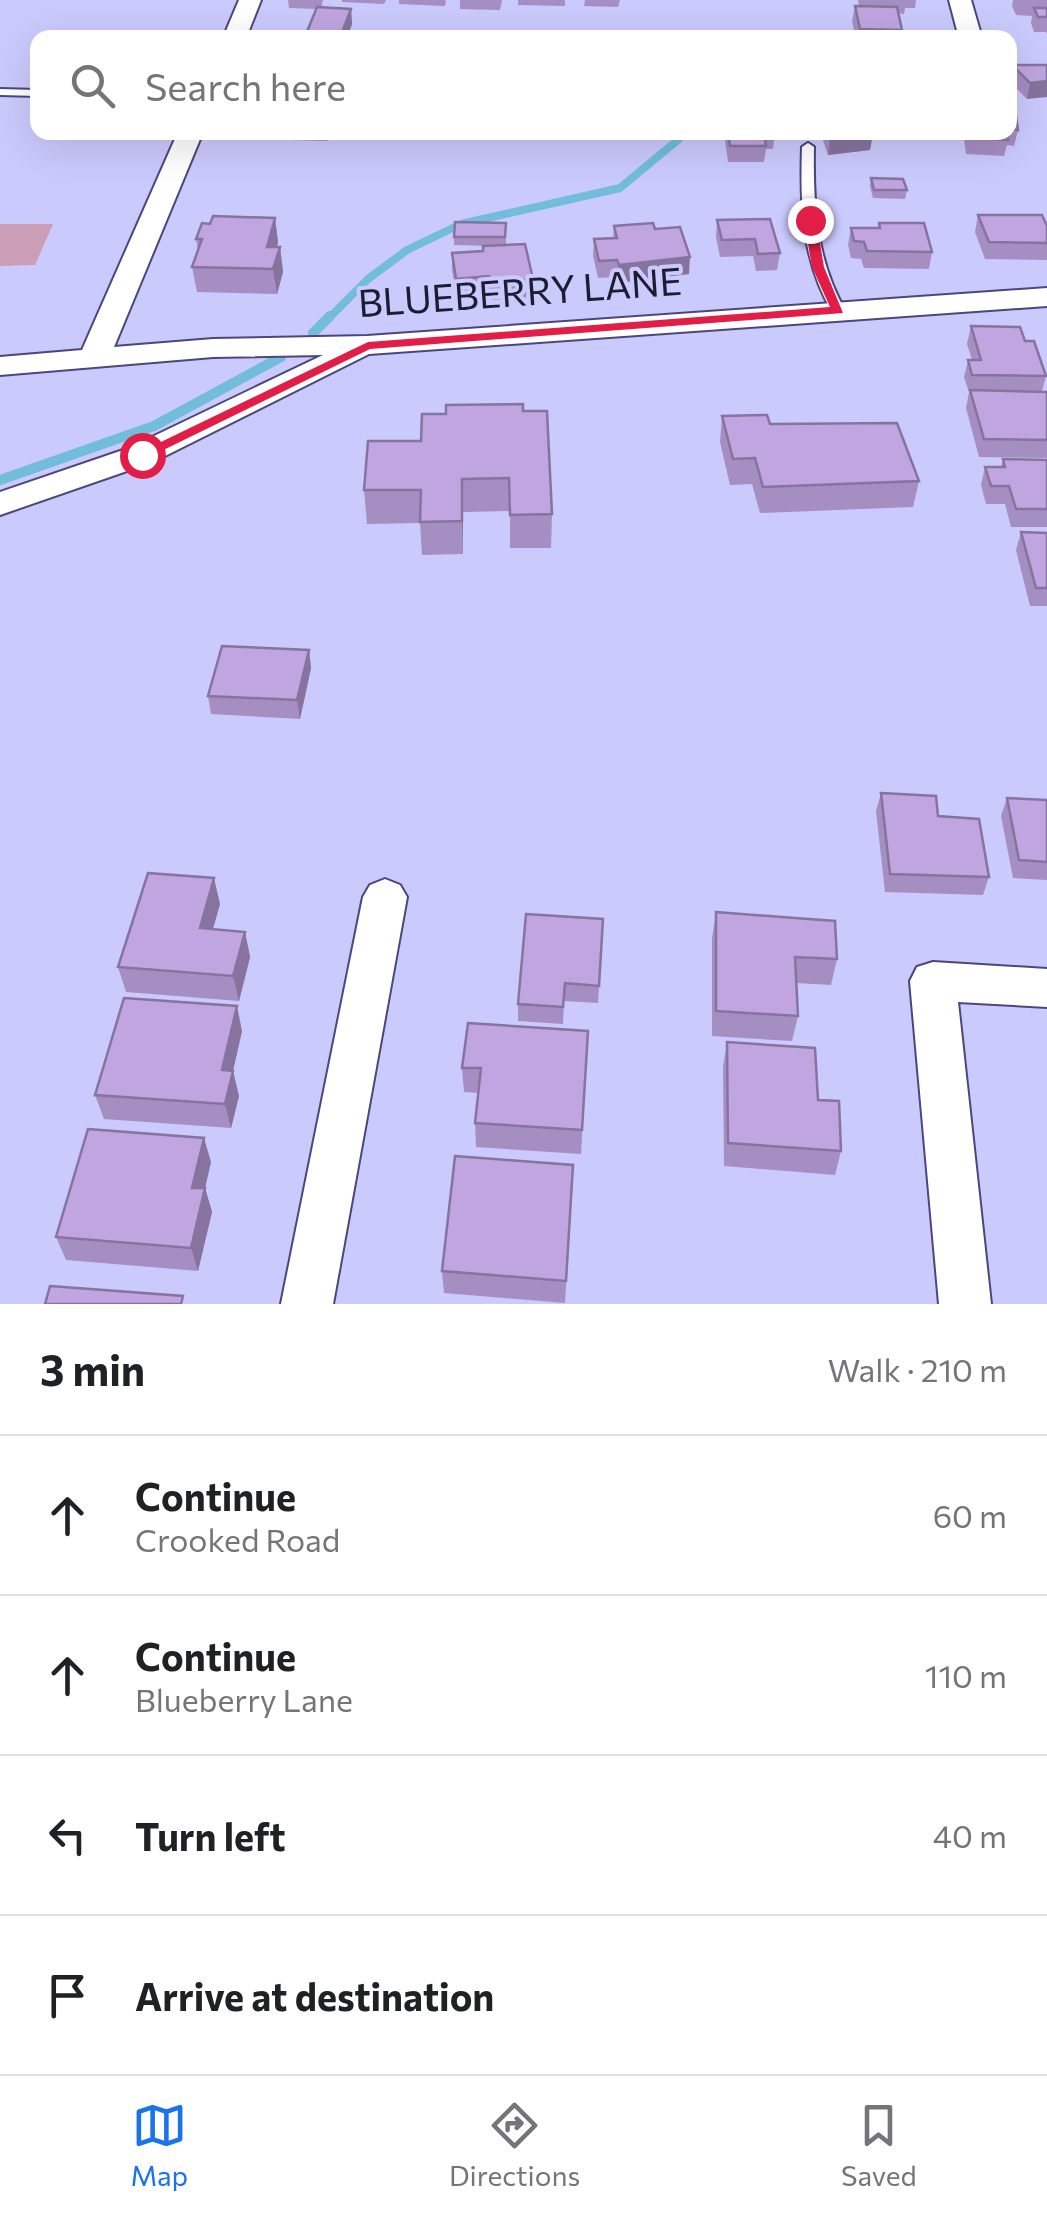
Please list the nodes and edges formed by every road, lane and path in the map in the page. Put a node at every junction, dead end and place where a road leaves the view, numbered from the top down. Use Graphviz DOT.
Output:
graph roads {
  1 [pos="250,0"];
  2 [pos="960,0"];
  3 [pos="237,30"];
  4 [pos="969,30"];
  5 [pos="0,92"];
  6 [pos="30,92"];
  7 [pos="188,140"];
  8 [pos="808,147"];
  9 [pos="1047,297"];
  10 [pos="838,310"];
  11 [pos="368,346"];
  12 [pos="94,356"];
  13 [pos="0,366"];
  14 [pos="0,504"];
  15 [pos="385,897"];
  16 [pos="1047,988"];
  17 [pos="307,1304"];
  18 [pos="966,1304"];
  1 -- 3 [label="street"];
  2 -- 4 [label="street"];
  5 -- 6 [label="lane"];
  7 -- 12 [label="street"];
  8 -- 10 [label="lane"];
  9 -- 10 [label="street, BLUEBERRY LANE"];
  10 -- 11 [label="street, BLUEBERRY LANE"];
  11 -- 12 [label="street, BLUEBERRY LANE"];
  11 -- 14 [label="street"];
  12 -- 13 [label="street, BLUEBERRY LANE"];
  15 -- 17 [label="street"];
  16 -- 18 [label="street"];
}
